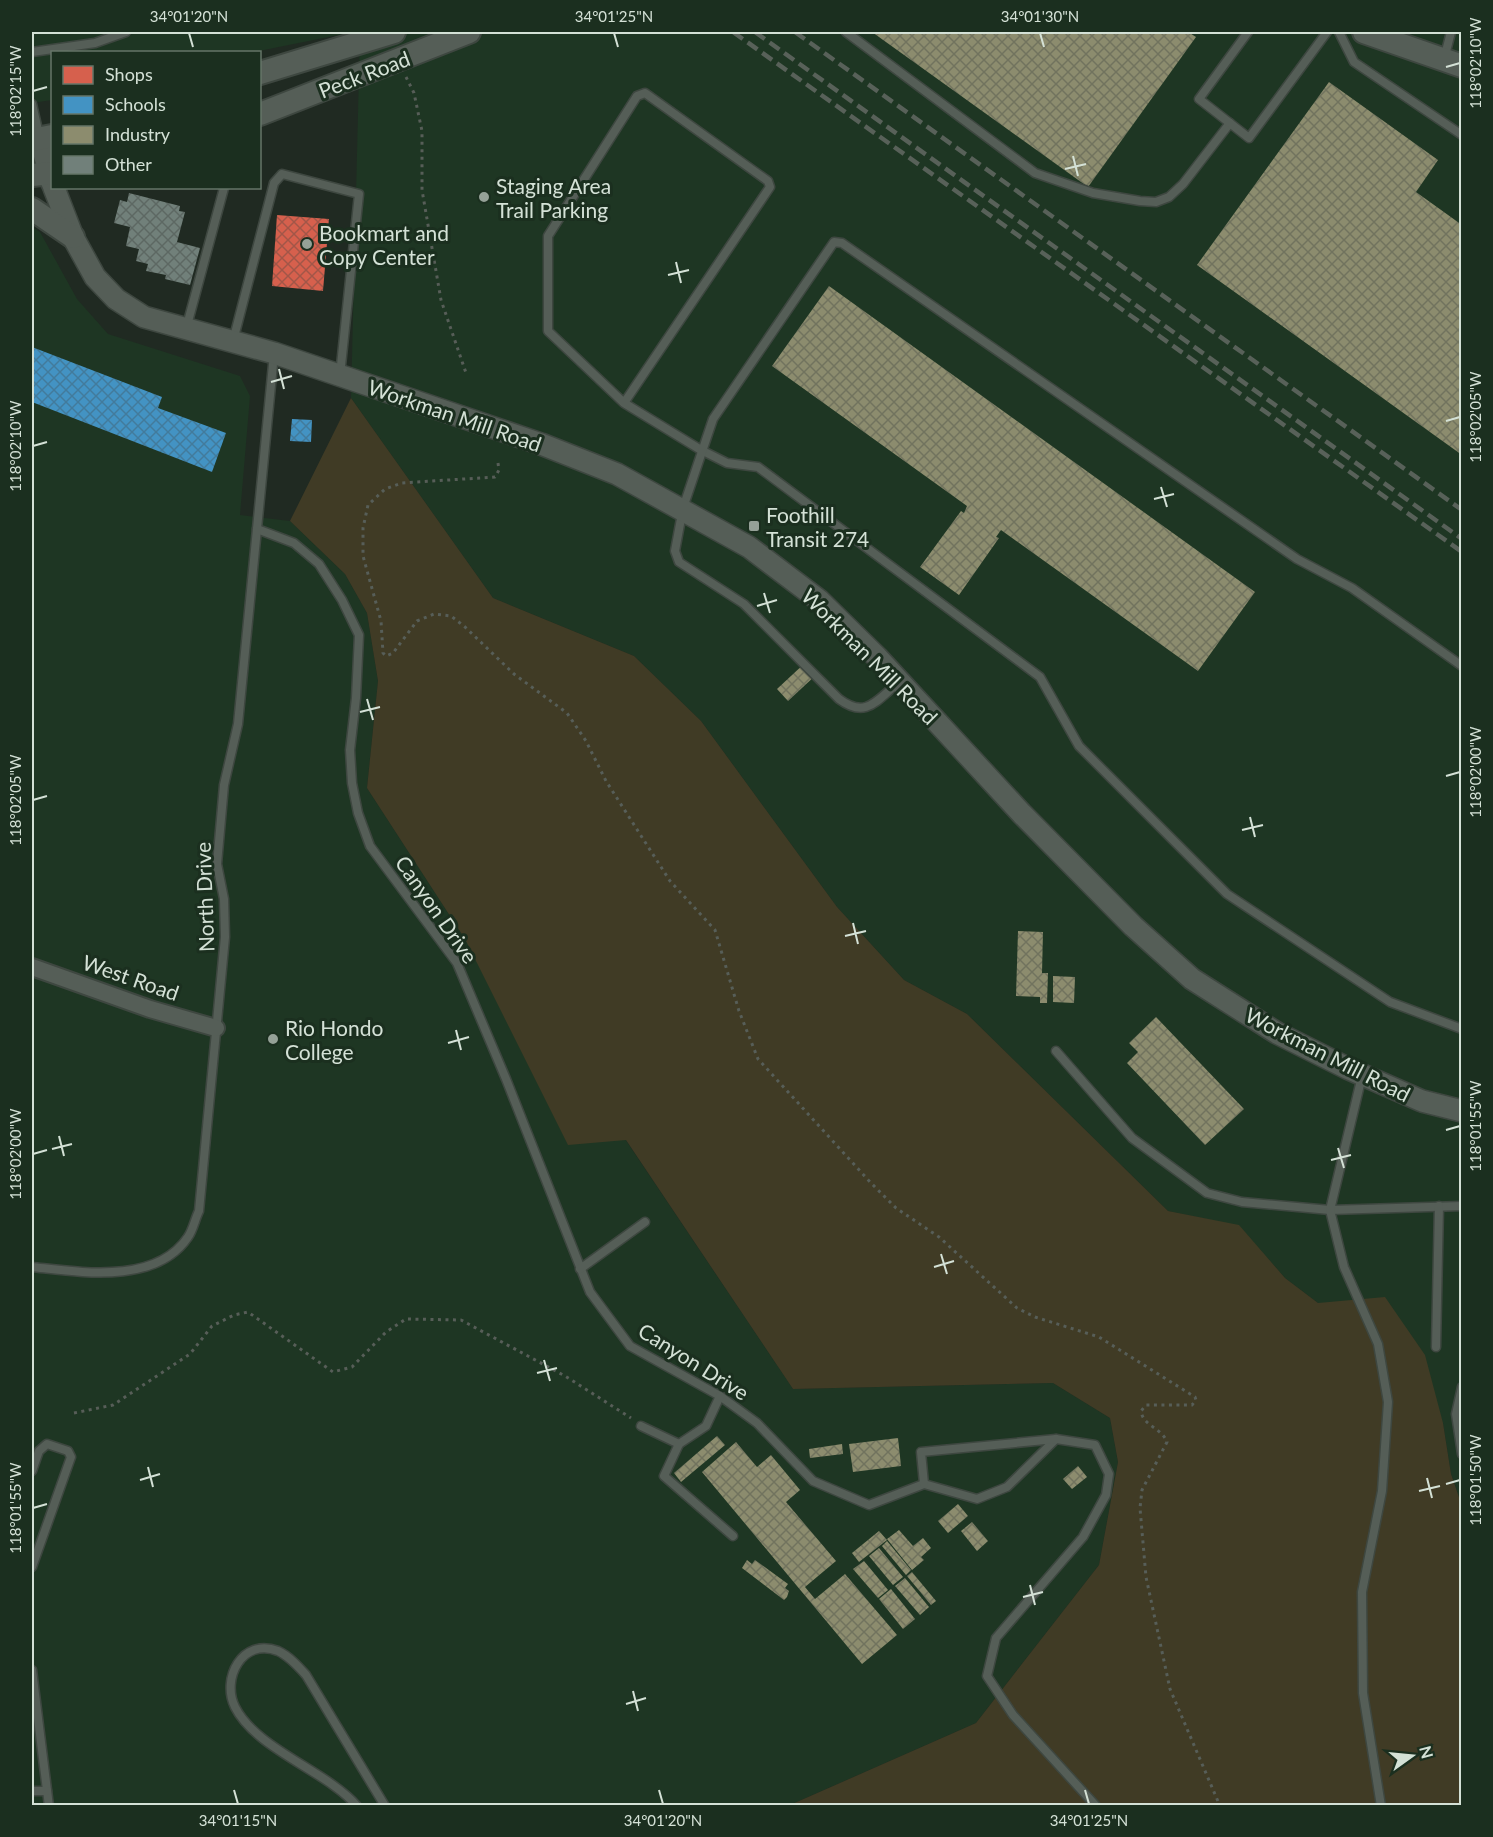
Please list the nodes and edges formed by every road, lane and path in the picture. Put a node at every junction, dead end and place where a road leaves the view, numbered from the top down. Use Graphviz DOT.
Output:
graph roads {
  1 [pos="126,32"];
  2 [pos="394,32"];
  3 [pos="469,32"];
  4 [pos="846,32"];
  5 [pos="1248,32"];
  6 [pos="1327,32"];
  7 [pos="1339,32"];
  8 [pos="1364,32"];
  9 [pos="1451,32"];
  10 [pos="32,52"];
  11 [pos="1453,63"];
  12 [pos="261,73"];
  13 [pos="405,75"];
  14 [pos="32,104"];
  15 [pos="261,114"];
  16 [pos="1230,123"];
  17 [pos="1461,135"];
  18 [pos="41,138"];
  19 [pos="48,179"];
  20 [pos="52,189"];
  21 [pos="224,189"];
  22 [pos="32,209"];
  23 [pos="73,237"];
  24 [pos="186,329"];
  25 [pos="233,342"];
  26 [pos="274,353"];
  27 [pos="466,373"];
  28 [pos="340,376"];
  29 [pos="624,403"];
  30 [pos="701,450"];
  31 [pos="498,463"];
  32 [pos="683,508"];
  33 [pos="257,529"];
  34 [pos="1461,666"];
  35 [pos="900,682"];
  36 [pos="32,967"];
  37 [pos="216,1028"];
  38 [pos="1461,1029"];
  39 [pos="1056,1051"];
  40 [pos="1362,1075"];
  41 [pos="1461,1111"];
  42 [pos="1439,1206"];
  43 [pos="1461,1206"];
  44 [pos="1330,1210"];
  45 [pos="645,1222"];
  46 [pos="32,1267"];
  47 [pos="580,1269"];
  48 [pos="1436,1347"];
  49 [pos="1461,1387"];
  50 [pos="720,1396"];
  51 [pos="74,1413"];
  52 [pos="641,1426"];
  53 [pos="1056,1439"];
  54 [pos="679,1444"];
  55 [pos="1461,1454"];
  56 [pos="32,1471"];
  57 [pos="924,1484"];
  58 [pos="733,1536"];
  59 [pos="32,1567"];
  60 [pos="32,1670"];
  61 [pos="32,1791"];
  62 [pos="47,1791"];
  63 [pos="49,1806"];
  64 [pos="357,1806"];
  65 [pos="385,1806"];
  66 [pos="1096,1806"];
  67 [pos="1220,1806"];
  68 [pos="1381,1806"];
  1 -- 10 [label="lane"];
  2 -- 12 [label="main road, Peck Road"];
  3 -- 15 [label="main road, Peck Road"];
  4 -- 16 [label="lane"];
  5 -- 16 [label="lane"];
  6 -- 16 [label="lane"];
  7 -- 17 [label="lane"];
  8 -- 11 [label="main road"];
  9 -- 11 [label="lane"];
  13 -- 27 [label="path"];
  14 -- 18 [label="lane"];
  18 -- 19 [label="street, Workman Mill Road"];
  20 -- 23 [label="street, Workman Mill Road"];
  21 -- 24 [label="lane"];
  22 -- 23 [label="main road"];
  23 -- 24 [label="street, Workman Mill Road"];
  24 -- 25 [label="street, Workman Mill Road"];
  25 -- 26 [label="street, Workman Mill Road"];
  25 -- 28 [label="lane"];
  26 -- 28 [label="street, Workman Mill Road"];
  26 -- 33 [label="lane, North Drive"];
  28 -- 32 [label="street, Workman Mill Road"];
  29 -- 29 [label="lane"];
  29 -- 30 [label="lane"];
  30 -- 32 [label="lane"];
  30 -- 34 [label="lane"];
  30 -- 38 [label="lane"];
  31 -- 67 [label="path"];
  32 -- 35 [label="street, Workman Mill Road"];
  32 -- 35 [label="lane"];
  33 -- 37 [label="lane, North Drive"];
  33 -- 47 [label="lane, Canyon Drive"];
  35 -- 40 [label="street, Workman Mill Road"];
  36 -- 37 [label="street, West Road"];
  37 -- 46 [label="lane, North Drive"];
  39 -- 44 [label="lane"];
  40 -- 41 [label="street, Workman Mill Road"];
  40 -- 44 [label="lane"];
  42 -- 43 [label="lane"];
  42 -- 44 [label="lane"];
  42 -- 48 [label="lane"];
  44 -- 68 [label="lane"];
  45 -- 47 [label="lane"];
  47 -- 50 [label="lane, Canyon Drive"];
  49 -- 55 [label="lane"];
  50 -- 54 [label="lane"];
  50 -- 57 [label="lane, Canyon Drive"];
  51 -- 52 [label="path"];
  52 -- 54 [label="lane"];
  53 -- 57 [label="lane"];
  53 -- 57 [label="lane"];
  53 -- 66 [label="lane"];
  54 -- 58 [label="lane"];
  56 -- 59 [label="lane"];
  60 -- 62 [label="lane"];
  61 -- 62 [label="lane"];
  62 -- 63 [label="lane"];
  64 -- 65 [label="lane"];
}
